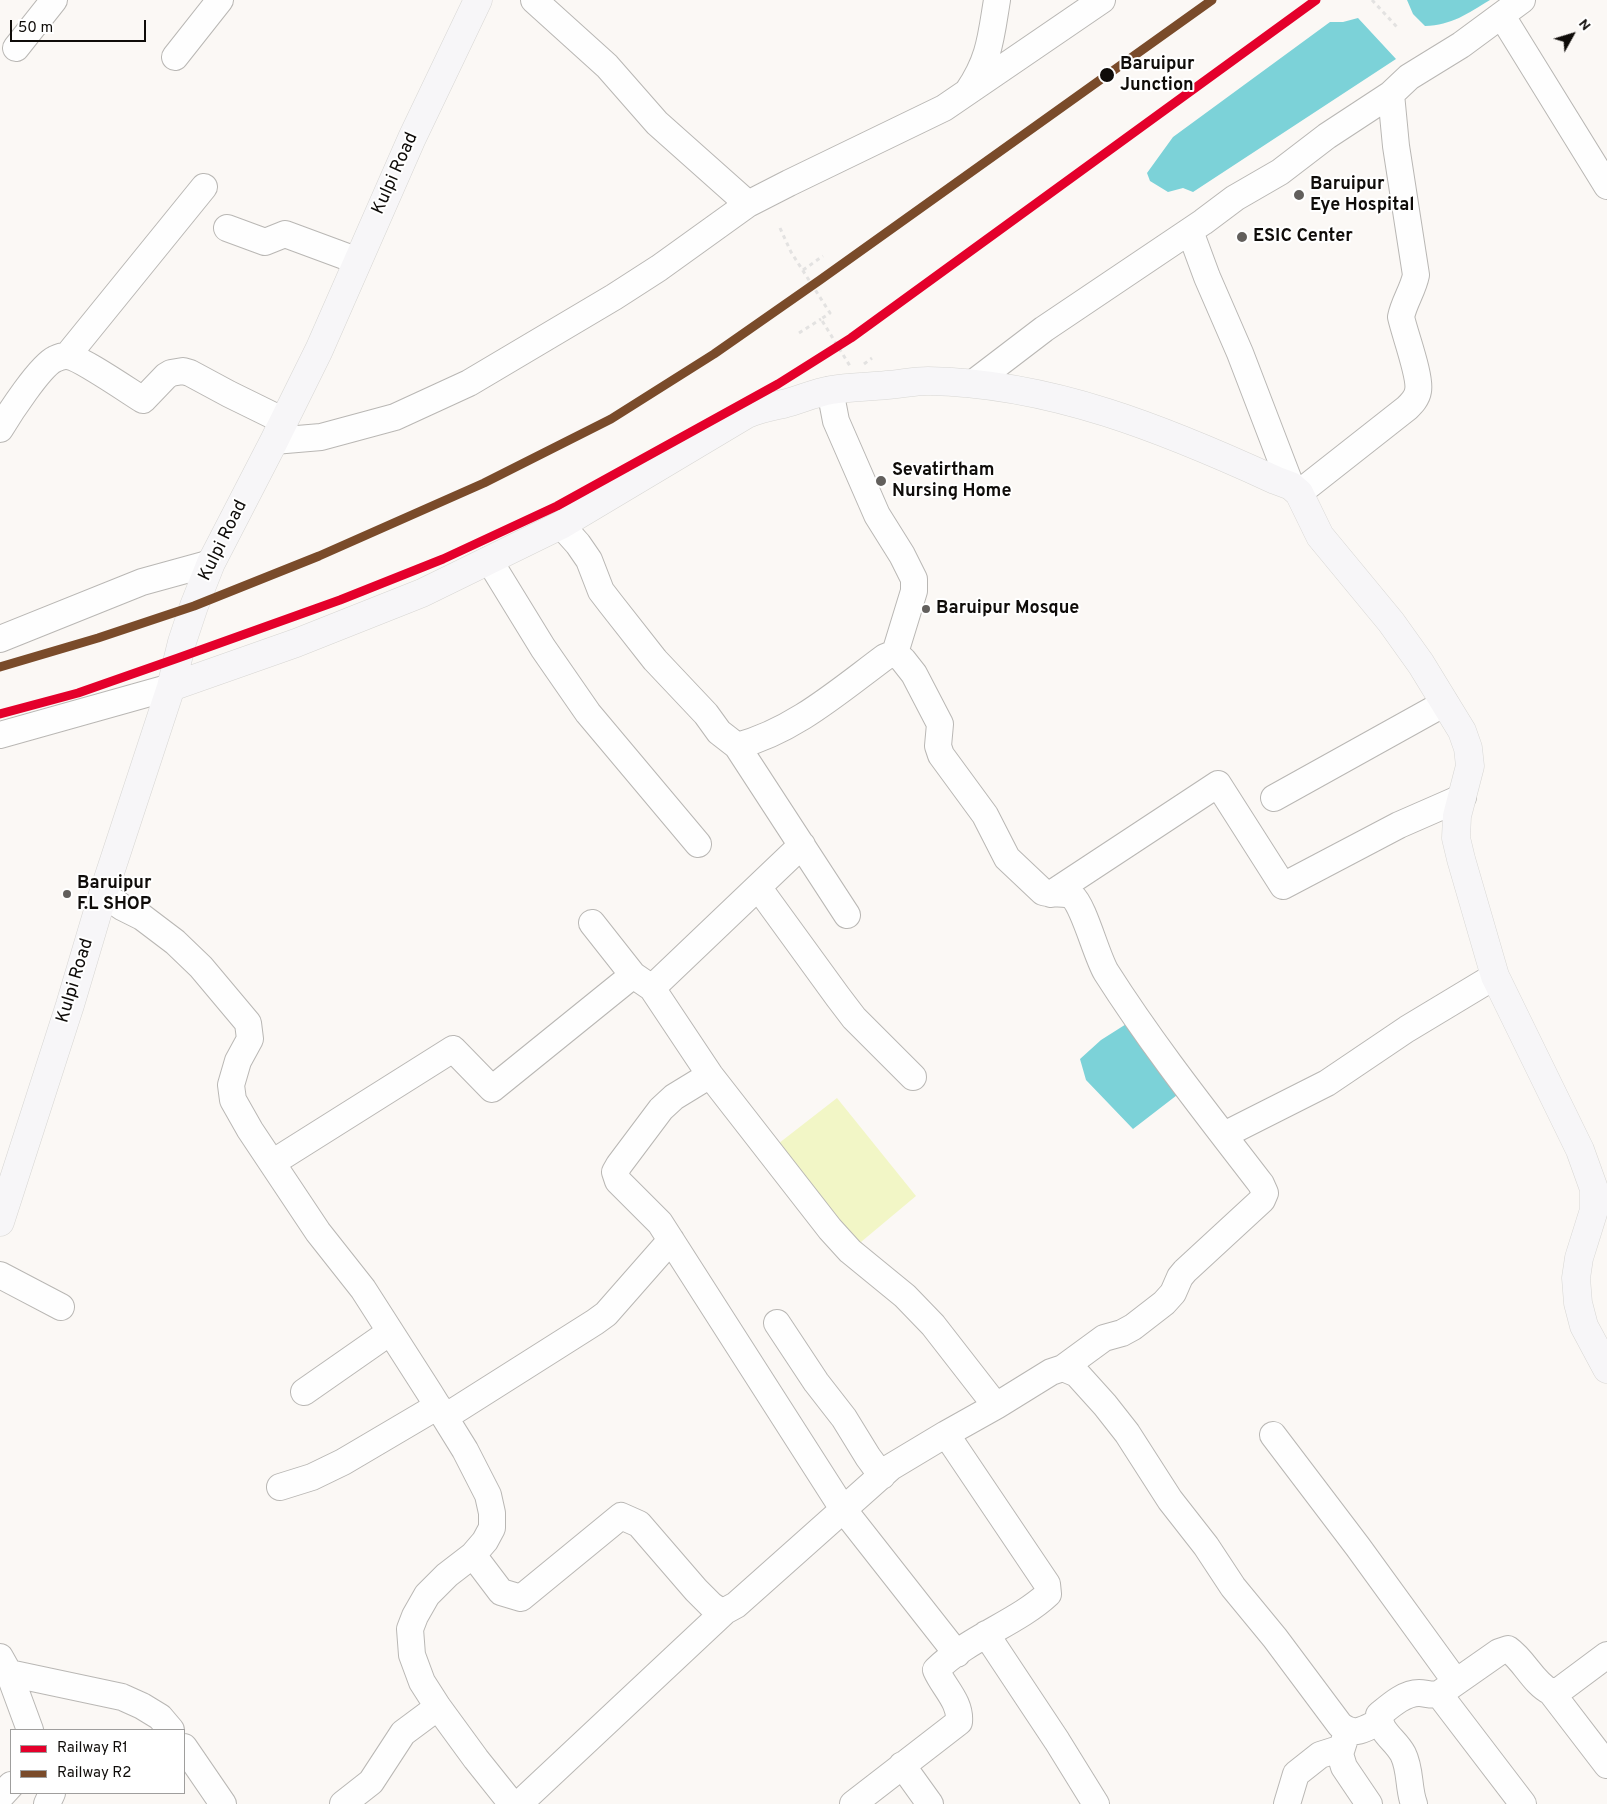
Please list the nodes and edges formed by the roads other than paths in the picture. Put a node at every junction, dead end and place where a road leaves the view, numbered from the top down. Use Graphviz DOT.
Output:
graph roads {
  1 [pos="54,0"];
  2 [pos="220,0"];
  3 [pos="478,0"];
  4 [pos="534,0"];
  5 [pos="997,0"];
  6 [pos="1102,0"];
  7 [pos="1522,0"];
  8 [pos="1502,16"];
  9 [pos="16,48"];
  10 [pos="175,57"];
  11 [pos="1391,94"];
  12 [pos="965,96"];
  13 [pos="1607,186"];
  14 [pos="204,187"];
  15 [pos="748,204"];
  16 [pos="227,228"];
  17 [pos="1190,230"];
  18 [pos="358,261"];
  19 [pos="68,356"];
  20 [pos="972,384"];
  21 [pos="830,390"];
  22 [pos="0,429"];
  23 [pos="279,431"];
  24 [pos="1295,489"];
  25 [pos="561,525"];
  26 [pos="489,560"];
  27 [pos="211,563"];
  28 [pos="0,639"];
  29 [pos="895,653"];
  30 [pos="171,687"];
  31 [pos="1445,703"];
  32 [pos="0,735"];
  33 [pos="737,746"];
  34 [pos="1463,797"];
  35 [pos="1274,798"];
  36 [pos="698,844"];
  37 [pos="802,845"];
  38 [pos="758,887"];
  39 [pos="103,894"];
  40 [pos="1051,894"];
  41 [pos="847,916"];
  42 [pos="592,923"];
  43 [pos="1495,976"];
  44 [pos="643,982"];
  45 [pos="710,1075"];
  46 [pos="913,1077"];
  47 [pos="1224,1135"];
  48 [pos="272,1163"];
  49 [pos="1600,1216"];
  50 [pos="0,1222"];
  51 [pos="671,1240"];
  52 [pos="0,1275"];
  53 [pos="61,1307"];
  54 [pos="777,1323"];
  55 [pos="390,1332"];
  56 [pos="1063,1368"];
  57 [pos="1607,1369"];
  58 [pos="304,1392"];
  59 [pos="996,1406"];
  60 [pos="442,1411"];
  61 [pos="946,1434"];
  62 [pos="1273,1435"];
  63 [pos="882,1476"];
  64 [pos="280,1488"];
  65 [pos="843,1509"];
  66 [pos="473,1555"];
  67 [pos="725,1611"];
  68 [pos="986,1634"];
  69 [pos="957,1654"];
  70 [pos="1607,1655"];
  71 [pos="5,1665"];
  72 [pos="1448,1688"];
  73 [pos="1551,1692"];
  74 [pos="438,1708"];
  75 [pos="1380,1722"];
  76 [pos="30,1729"];
  77 [pos="170,1729"];
  78 [pos="1345,1739"];
  79 [pos="185,1748"];
  80 [pos="902,1765"];
  81 [pos="1607,1765"];
  82 [pos="10,1786"];
  83 [pos="0,1797"];
  84 [pos="223,1804"];
  85 [pos="343,1804"];
  86 [pos="512,1804"];
  87 [pos="519,1804"];
  88 [pos="852,1804"];
  89 [pos="930,1804"];
  90 [pos="1096,1804"];
  91 [pos="1287,1804"];
  92 [pos="1369,1804"];
  93 [pos="1414,1804"];
  94 [pos="1523,1804"];
  1 -- 9 [label="street"];
  2 -- 10 [label="street"];
  3 -- 18 [label="main road, Kulpi Road"];
  4 -- 15 [label="street"];
  5 -- 12 [label="street"];
  6 -- 12 [label="street"];
  7 -- 8 [label="street"];
  8 -- 11 [label="street"];
  8 -- 13 [label="street"];
  11 -- 17 [label="street"];
  11 -- 24 [label="street"];
  12 -- 15 [label="street"];
  14 -- 19 [label="street"];
  15 -- 23 [label="street"];
  16 -- 18 [label="street"];
  17 -- 20 [label="street"];
  17 -- 24 [label="street"];
  18 -- 23 [label="main road, Kulpi Road"];
  19 -- 22 [label="street"];
  19 -- 23 [label="street"];
  20 -- 21 [label="main road"];
  20 -- 24 [label="main road"];
  21 -- 25 [label="main road"];
  21 -- 29 [label="street"];
  23 -- 27 [label="main road, Kulpi Road"];
  24 -- 31 [label="main road"];
  25 -- 26 [label="main road"];
  25 -- 33 [label="street"];
  26 -- 30 [label="main road"];
  26 -- 36 [label="street"];
  27 -- 28 [label="street"];
  27 -- 30 [label="main road, Kulpi Road"];
  29 -- 33 [label="street"];
  29 -- 40 [label="street"];
  30 -- 32 [label="street"];
  30 -- 39 [label="main road, Kulpi Road"];
  31 -- 34 [label="main road"];
  31 -- 35 [label="street"];
  33 -- 37 [label="street"];
  34 -- 40 [label="street"];
  34 -- 43 [label="main road"];
  37 -- 38 [label="street"];
  37 -- 41 [label="street"];
  38 -- 44 [label="street"];
  38 -- 46 [label="street"];
  39 -- 48 [label="street"];
  39 -- 50 [label="main road, Kulpi Road"];
  40 -- 47 [label="street"];
  42 -- 44 [label="street"];
  43 -- 47 [label="street"];
  43 -- 49 [label="main road"];
  44 -- 45 [label="street"];
  44 -- 48 [label="street"];
  45 -- 51 [label="street"];
  45 -- 59 [label="street"];
  47 -- 56 [label="street"];
  48 -- 55 [label="street"];
  49 -- 57 [label="main road"];
  51 -- 60 [label="street"];
  51 -- 65 [label="street"];
  52 -- 53 [label="street"];
  54 -- 63 [label="street"];
  55 -- 58 [label="street"];
  55 -- 60 [label="street"];
  56 -- 59 [label="street"];
  56 -- 78 [label="street"];
  59 -- 61 [label="street"];
  60 -- 64 [label="street"];
  60 -- 66 [label="street"];
  61 -- 63 [label="street"];
  61 -- 68 [label="street"];
  62 -- 72 [label="street"];
  63 -- 65 [label="street"];
  65 -- 67 [label="street"];
  65 -- 69 [label="street"];
  66 -- 67 [label="street"];
  66 -- 74 [label="street"];
  67 -- 87 [label="street"];
  68 -- 69 [label="street"];
  68 -- 90 [label="street"];
  69 -- 80 [label="street"];
  70 -- 73 [label="street"];
  71 -- 76 [label="street"];
  71 -- 77 [label="street"];
  72 -- 73 [label="street"];
  72 -- 75 [label="street"];
  72 -- 94 [label="street"];
  73 -- 81 [label="street"];
  74 -- 85 [label="street"];
  74 -- 86 [label="street"];
  75 -- 78 [label="street"];
  75 -- 93 [label="street"];
  78 -- 91 [label="street"];
  78 -- 92 [label="street"];
  79 -- 84 [label="street"];
  80 -- 88 [label="street"];
  80 -- 89 [label="street"];
  82 -- 83 [label="street"];
}
